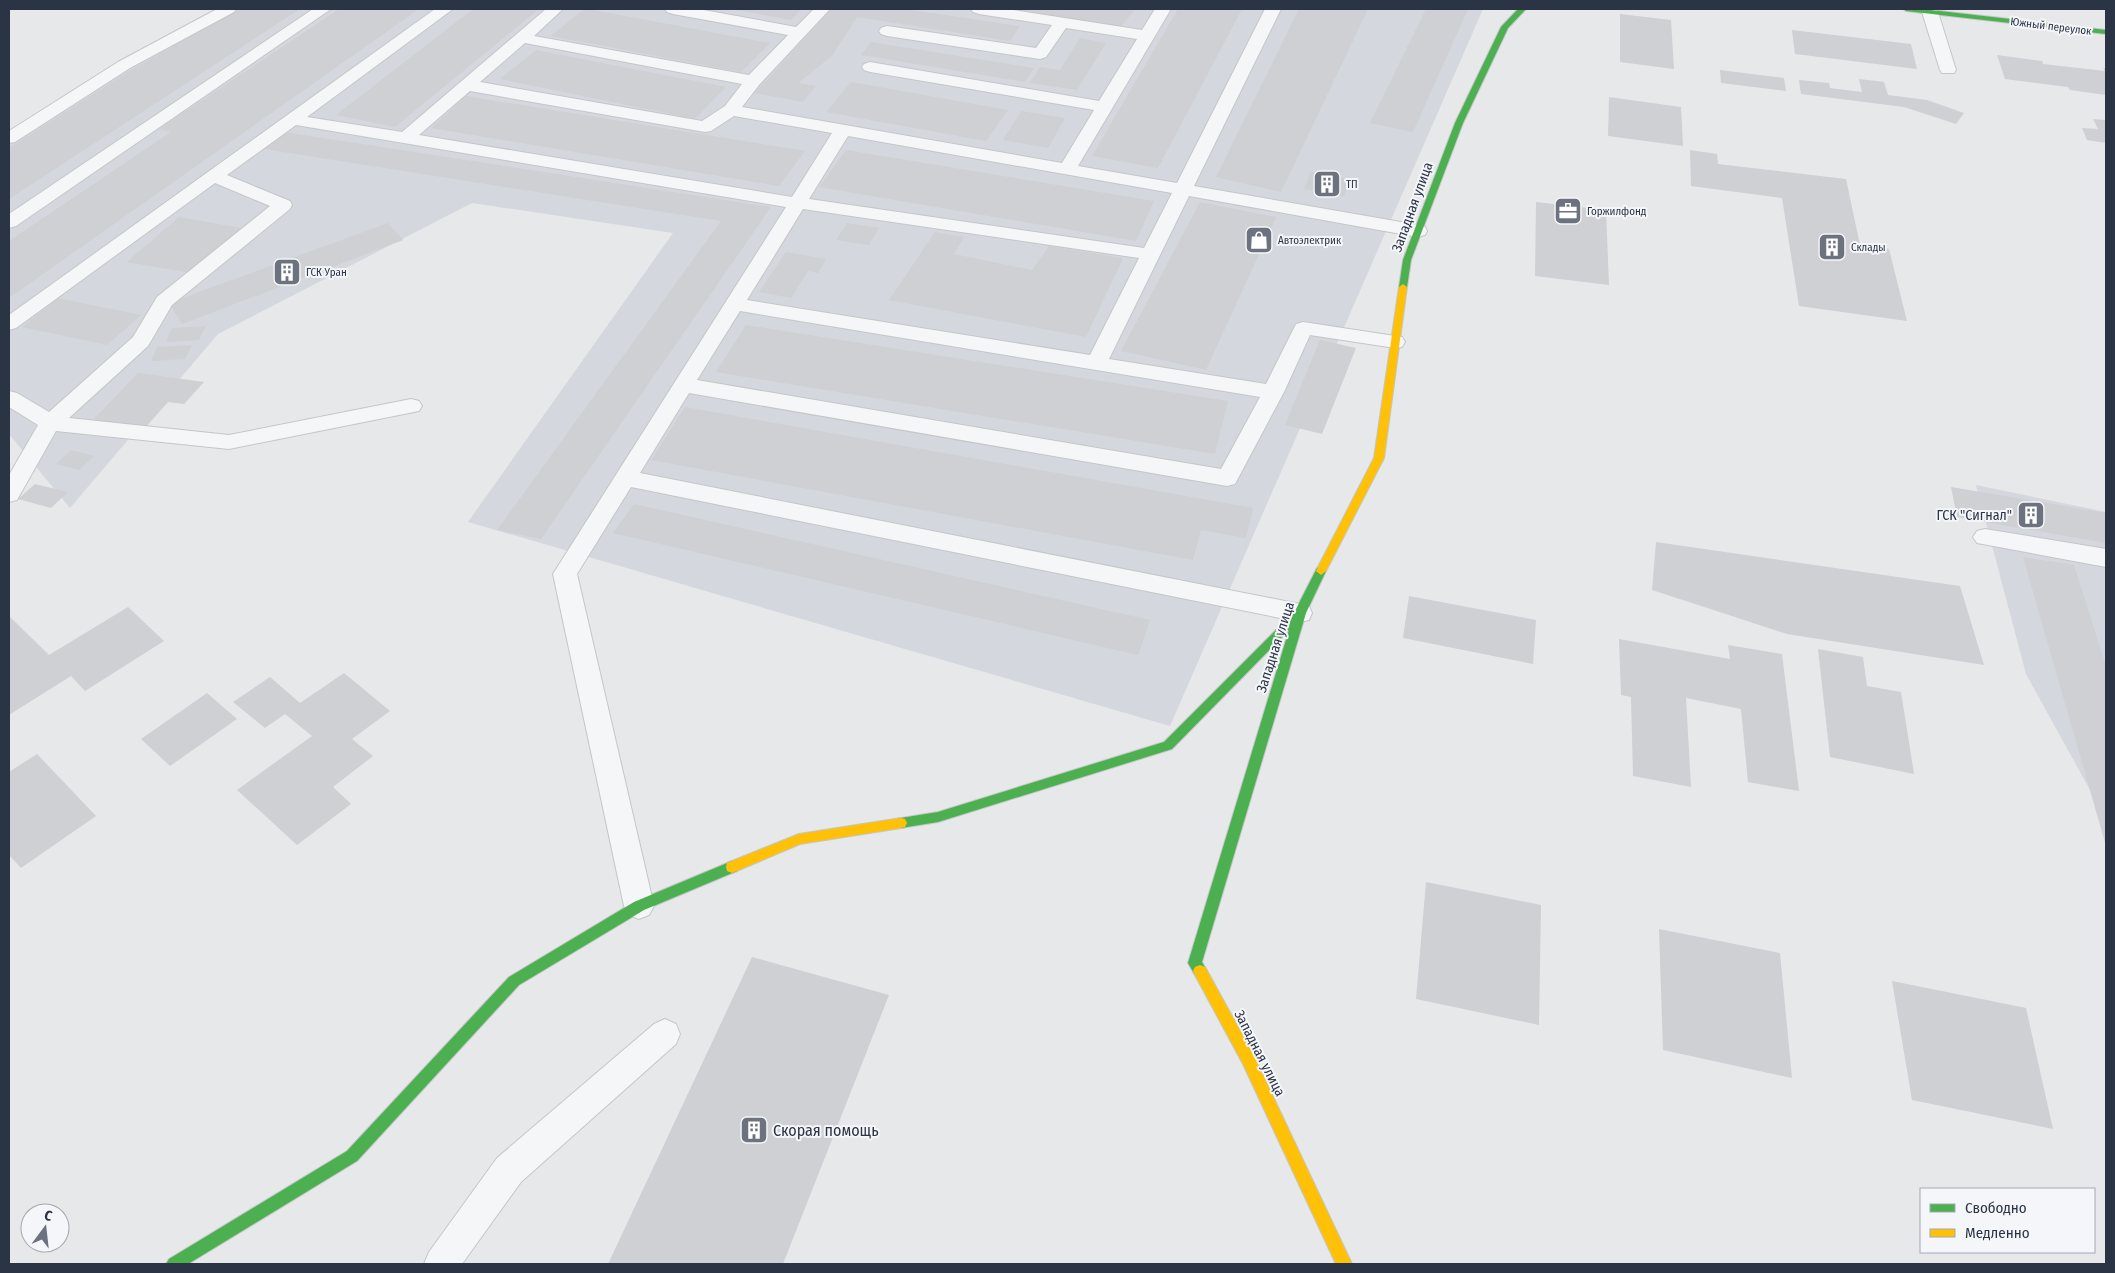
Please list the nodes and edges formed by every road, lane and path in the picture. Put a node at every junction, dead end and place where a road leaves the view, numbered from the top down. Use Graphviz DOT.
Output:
graph roads {
  1 [pos="228,9"];
  2 [pos="323,9"];
  3 [pos="445,9"];
  4 [pos="555,9"];
  5 [pos="673,9"];
  6 [pos="822,9"];
  7 [pos="979,9"];
  8 [pos="1163,9"];
  9 [pos="1273,9"];
  10 [pos="1522,9"];
  11 [pos="1906,9"];
  12 [pos="1930,12"];
  13 [pos="1062,22"];
  14 [pos="887,31"];
  15 [pos="800,32"];
  16 [pos="2106,32"];
  17 [pos="1146,36"];
  18 [pos="521,38"];
  19 [pos="870,67"];
  20 [pos="1948,70"];
  21 [pos="753,80"];
  22 [pos="466,85"];
  23 [pos="1104,107"];
  24 [pos="732,110"];
  25 [pos="291,119"];
  26 [pos="843,130"];
  27 [pos="9,138"];
  28 [pos="404,139"];
  29 [pos="1067,169"];
  30 [pos="213,176"];
  31 [pos="1182,189"];
  32 [pos="797,203"];
  33 [pos="9,222"];
  34 [pos="1418,231"];
  35 [pos="1149,254"];
  36 [pos="734,304"];
  37 [pos="9,324"];
  38 [pos="1395,342"];
  39 [pos="1097,362"];
  40 [pos="683,385"];
  41 [pos="1273,392"];
  42 [pos="9,398"];
  43 [pos="411,406"];
  44 [pos="50,423"];
  45 [pos="626,478"];
  46 [pos="9,494"];
  47 [pos="1985,537"];
  48 [pos="2106,558"];
  49 [pos="1300,613"];
  50 [pos="639,906"];
  51 [pos="665,1034"];
  52 [pos="174,1264"];
  53 [pos="441,1264"];
  54 [pos="1344,1264"];
  1 -- 27 [label="lane"];
  2 -- 33 [label="lane"];
  3 -- 25 [label="lane"];
  4 -- 18 [label="lane"];
  5 -- 15 [label="lane"];
  6 -- 15 [label="lane"];
  7 -- 13 [label="lane"];
  8 -- 17 [label="lane"];
  9 -- 31 [label="lane"];
  10 -- 34 [label="street, Западная улица"];
  11 -- 12 [label="street, Южный переулок"];
  12 -- 16 [label="street, Южный переулок"];
  12 -- 20 [label="lane"];
  13 -- 14 [label="lane"];
  13 -- 17 [label="lane"];
  15 -- 21 [label="lane"];
  17 -- 23 [label="lane"];
  18 -- 21 [label="lane"];
  18 -- 22 [label="lane"];
  19 -- 23 [label="lane"];
  21 -- 24 [label="lane"];
  22 -- 24 [label="lane"];
  22 -- 28 [label="lane"];
  23 -- 29 [label="lane"];
  24 -- 26 [label="lane"];
  25 -- 28 [label="lane"];
  25 -- 30 [label="lane"];
  26 -- 29 [label="lane"];
  26 -- 32 [label="lane"];
  28 -- 32 [label="lane"];
  29 -- 31 [label="lane"];
  30 -- 37 [label="lane"];
  30 -- 44 [label="lane"];
  31 -- 34 [label="lane"];
  31 -- 35 [label="lane"];
  32 -- 35 [label="lane"];
  32 -- 36 [label="lane"];
  34 -- 38 [label="street, Западная улица"];
  35 -- 39 [label="lane"];
  36 -- 39 [label="lane"];
  36 -- 40 [label="lane"];
  38 -- 41 [label="lane"];
  38 -- 49 [label="street, Западная улица"];
  39 -- 41 [label="lane"];
  40 -- 41 [label="lane"];
  40 -- 45 [label="lane"];
  42 -- 44 [label="lane"];
  43 -- 44 [label="lane"];
  44 -- 46 [label="lane"];
  45 -- 49 [label="lane"];
  45 -- 50 [label="lane"];
  47 -- 48 [label="lane"];
  49 -- 50 [label="street"];
  49 -- 54 [label="street, Западная улица"];
  50 -- 52 [label="street"];
  51 -- 53 [label="lane"];
}
